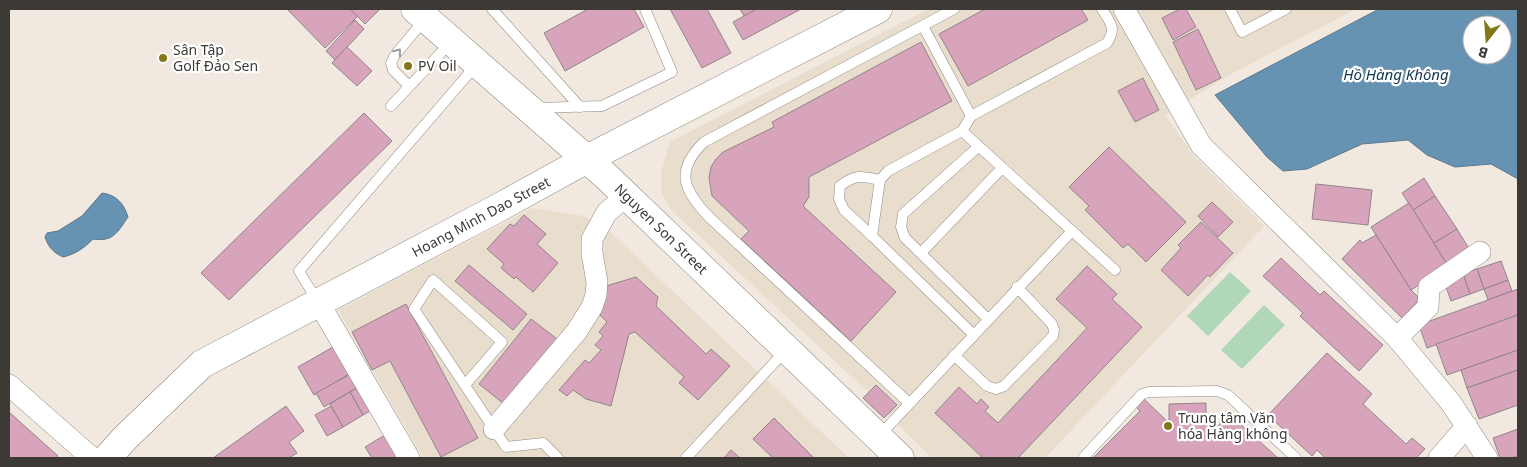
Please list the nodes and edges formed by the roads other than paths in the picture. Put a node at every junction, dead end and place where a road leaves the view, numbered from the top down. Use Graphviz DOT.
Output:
graph roads {
  1 [pos="492,9"];
  2 [pos="645,9"];
  3 [pos="878,9"];
  4 [pos="954,9"];
  5 [pos="1102,9"];
  6 [pos="1124,9"];
  7 [pos="1230,9"];
  8 [pos="1286,9"];
  9 [pos="421,13"];
  10 [pos="923,26"];
  11 [pos="451,41"];
  12 [pos="478,64"];
  13 [pos="409,86"];
  14 [pos="391,106"];
  15 [pos="580,107"];
  16 [pos="528,108"];
  17 [pos="971,116"];
  18 [pos="962,132"];
  19 [pos="978,147"];
  20 [pos="587,159"];
  21 [pos="1002,168"];
  22 [pos="880,180"];
  23 [pos="627,196"];
  24 [pos="1072,231"];
  25 [pos="872,236"];
  26 [pos="1480,252"];
  27 [pos="921,253"];
  28 [pos="1115,270"];
  29 [pos="1017,287"];
  30 [pos="318,303"];
  31 [pos="988,319"];
  32 [pos="973,334"];
  33 [pos="1397,338"];
  34 [pos="786,349"];
  35 [pos="954,356"];
  36 [pos="9,384"];
  37 [pos="465,385"];
  38 [pos="909,403"];
  39 [pos="1467,426"];
  40 [pos="494,429"];
  41 [pos="878,437"];
  42 [pos="92,458"];
  43 [pos="107,458"];
  44 [pos="409,458"];
  45 [pos="558,458"];
  46 [pos="686,458"];
  47 [pos="900,458"];
  48 [pos="1083,458"];
  49 [pos="1296,458"];
  50 [pos="1439,458"];
  51 [pos="1487,458"];
  1 -- 15 [label="lane"];
  2 -- 15 [label="lane"];
  3 -- 20 [label="street, Hoang Minh Dao Street"];
  4 -- 10 [label="lane"];
  5 -- 17 [label="lane"];
  6 -- 33 [label="street"];
  7 -- 8 [label="lane"];
  9 -- 11 [label="street, Nguyen Son Street"];
  13 -- 9 [label="lane, one-way"];
  10 -- 17 [label="lane"];
  10 -- 38 [label="lane"];
  11 -- 12 [label="street, Nguyen Son Street"];
  11 -- 13 [label="lane"];
  12 -- 16 [label="street, Nguyen Son Street"];
  12 -- 30 [label="lane"];
  13 -- 14 [label="lane"];
  15 -- 16 [label="lane"];
  16 -- 20 [label="street, Nguyen Son Street"];
  17 -- 18 [label="lane"];
  18 -- 19 [label="lane"];
  18 -- 22 [label="lane"];
  19 -- 21 [label="lane"];
  19 -- 27 [label="lane"];
  20 -- 23 [label="street, Nguyen Son Street"];
  20 -- 30 [label="street, Hoang Minh Dao Street"];
  21 -- 24 [label="lane"];
  21 -- 27 [label="lane"];
  22 -- 25 [label="lane"];
  22 -- 25 [label="lane"];
  23 -- 34 [label="street, Nguyen Son Street"];
  23 -- 40 [label="street"];
  24 -- 28 [label="lane"];
  24 -- 29 [label="lane"];
  25 -- 32 [label="lane"];
  26 -- 33 [label="street"];
  27 -- 31 [label="lane"];
  29 -- 31 [label="lane"];
  29 -- 35 [label="lane"];
  30 -- 43 [label="street, Hoang Minh Dao Street"];
  30 -- 44 [label="street"];
  31 -- 32 [label="lane"];
  32 -- 35 [label="lane"];
  33 -- 39 [label="street"];
  34 -- 41 [label="street, Nguyen Son Street"];
  34 -- 46 [label="lane"];
  35 -- 38 [label="lane"];
  36 -- 42 [label="street"];
  37 -- 37 [label="lane"];
  37 -- 40 [label="lane"];
  38 -- 41 [label="lane"];
  39 -- 50 [label="street"];
  39 -- 51 [label="street"];
  40 -- 45 [label="lane"];
  41 -- 47 [label="street, Nguyen Son Street"];
  48 -- 49 [label="lane"];
}
